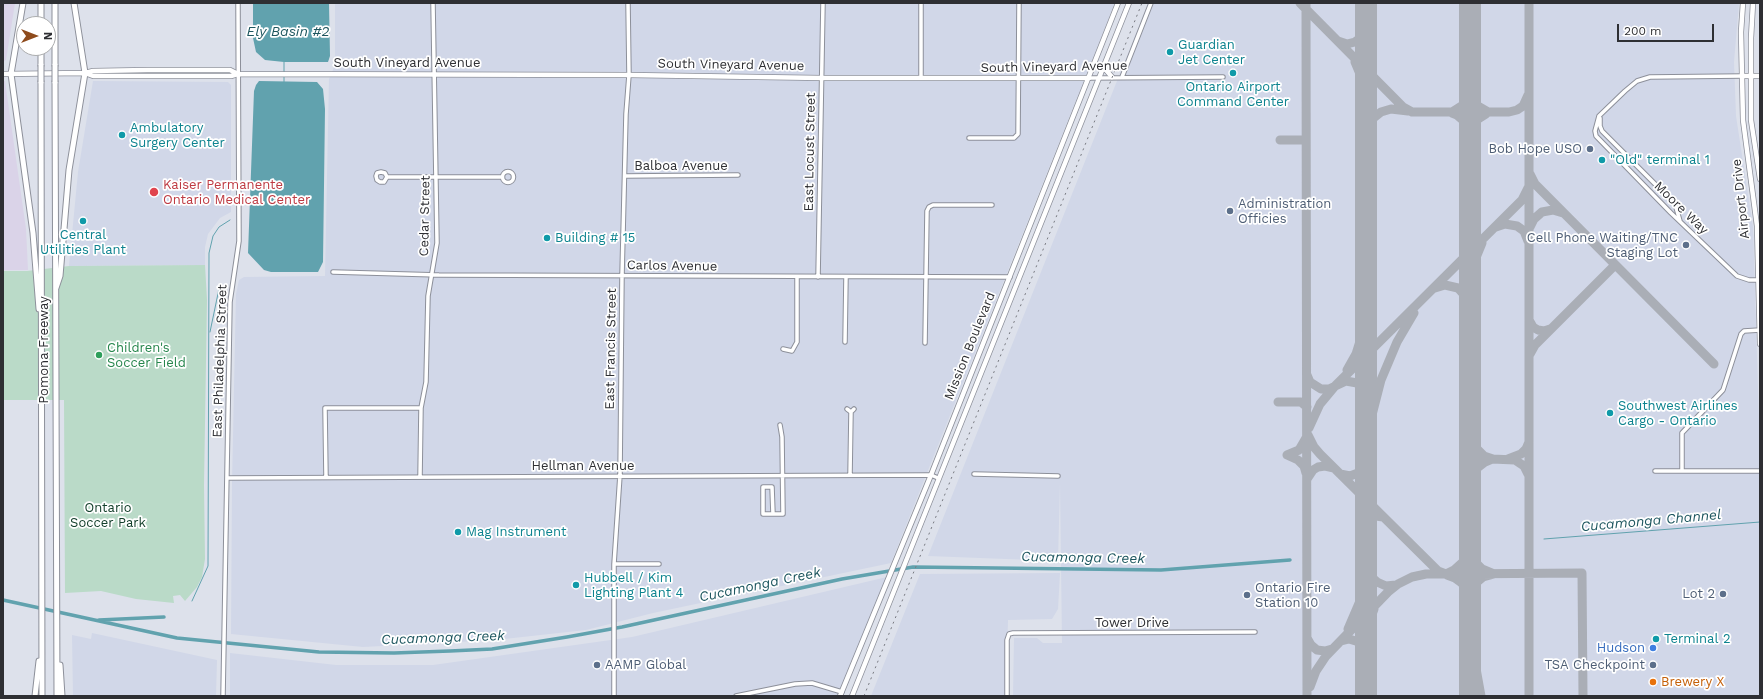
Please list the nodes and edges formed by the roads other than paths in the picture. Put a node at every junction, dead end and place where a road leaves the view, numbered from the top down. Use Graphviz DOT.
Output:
graph roads {
  1 [pos="23,3"];
  2 [pos="41,3"];
  3 [pos="55,3"];
  4 [pos="74,3"];
  5 [pos="238,3"];
  6 [pos="433,3"];
  7 [pos="628,3"];
  8 [pos="822,3"];
  9 [pos="921,3"];
  10 [pos="1019,3"];
  11 [pos="1118,3"];
  12 [pos="1129,3"];
  13 [pos="1152,3"];
  14 [pos="1743,3"];
  15 [pos="1753,3"];
  16 [pos="41,16"];
  17 [pos="41,56"];
  18 [pos="1105,63"];
  19 [pos="85,73"];
  20 [pos="3,74"];
  21 [pos="10,74"];
  22 [pos="238,74"];
  23 [pos="434,75"];
  24 [pos="629,75"];
  25 [pos="1122,76"];
  26 [pos="1742,76"];
  27 [pos="1750,76"];
  28 [pos="1760,76"];
  29 [pos="1099,77"];
  30 [pos="1112,77"];
  31 [pos="1223,77"];
  32 [pos="822,78"];
  33 [pos="921,78"];
  34 [pos="1089,78"];
  35 [pos="1019,79"];
  36 [pos="1600,116"];
  37 [pos="969,138"];
  38 [pos="625,176"];
  39 [pos="738,176"];
  40 [pos="387,177"];
  41 [pos="436,177"];
  42 [pos="502,177"];
  43 [pos="1760,179"];
  44 [pos="992,205"];
  45 [pos="1680,221"];
  46 [pos="334,272"];
  47 [pos="433,274"];
  48 [pos="622,275"];
  49 [pos="797,276"];
  50 [pos="818,276"];
  51 [pos="846,277"];
  52 [pos="927,277"];
  53 [pos="1010,277"];
  54 [pos="1759,280"];
  55 [pos="55,291"];
  56 [pos="1760,330"];
  57 [pos="845,342"];
  58 [pos="925,343"];
  59 [pos="1760,344"];
  60 [pos="42,349"];
  61 [pos="783,349"];
  62 [pos="421,408"];
  63 [pos="847,409"];
  64 [pos="854,409"];
  65 [pos="851,412"];
  66 [pos="780,425"];
  67 [pos="1656,471"];
  68 [pos="1682,471"];
  69 [pos="1760,471"];
  70 [pos="974,474"];
  71 [pos="620,475"];
  72 [pos="782,475"];
  73 [pos="850,475"];
  74 [pos="931,475"];
  75 [pos="1058,476"];
  76 [pos="326,477"];
  77 [pos="420,477"];
  78 [pos="227,478"];
  79 [pos="938,478"];
  80 [pos="773,514"];
  81 [pos="614,564"];
  82 [pos="659,564"];
  83 [pos="57,626"];
  84 [pos="1255,632"];
  85 [pos="42,638"];
  86 [pos="841,694"];
  87 [pos="35,696"];
  88 [pos="42,696"];
  89 [pos="57,696"];
  90 [pos="62,696"];
  91 [pos="223,696"];
  92 [pos="614,696"];
  93 [pos="736,696"];
  94 [pos="852,696"];
  95 [pos="1007,696"];
  1 -- 21 [label="highway"];
  2 -- 16 [label="highway"];
  3 -- 55 [label="highway, Pomona Freeway, bridge"];
  4 -- 19 [label="highway"];
  5 -- 22 [label="street, East Philadelphia Street"];
  6 -- 23 [label="street, Cedar Street"];
  7 -- 24 [label="street, East Francis Street"];
  8 -- 32 [label="street, East Locust Street"];
  9 -- 33 [label="street"];
  10 -- 35 [label="street"];
  11 -- 34 [label="main road, Mission Boulevard"];
  12 -- 18 [label="main road, Mission Boulevard"];
  13 -- 25 [label="street"];
  14 -- 26 [label="main road, Airport Drive"];
  15 -- 27 [label="main road, Airport Drive"];
  17 -- 60 [label="highway, Pomona Freeway, bridge"];
  18 -- 29 [label="main road, Mission Boulevard"];
  18 -- 30 [label="main road"];
  19 -- 21 [label="main road, South Vineyard Avenue"];
  19 -- 22 [label="main road, South Vineyard Avenue"];
  19 -- 55 [label="highway"];
  20 -- 21 [label="main road, South Vineyard Avenue"];
  21 -- 60 [label="highway"];
  22 -- 23 [label="main road, South Vineyard Avenue"];
  22 -- 78 [label="street, East Philadelphia Street"];
  23 -- 24 [label="main road, South Vineyard Avenue"];
  23 -- 41 [label="street, Cedar Street"];
  24 -- 32 [label="main road, South Vineyard Avenue"];
  24 -- 38 [label="street, East Francis Street"];
  25 -- 30 [label="street, South Vineyard Avenue"];
  25 -- 31 [label="street, South Vineyard Avenue"];
  26 -- 27 [label="main road"];
  26 -- 36 [label="street"];
  26 -- 54 [label="main road, Airport Drive"];
  27 -- 28 [label="main road"];
  27 -- 43 [label="main road, Airport Drive"];
  29 -- 30 [label="street, South Vineyard Avenue"];
  29 -- 34 [label="street, South Vineyard Avenue"];
  29 -- 79 [label="main road, Mission Boulevard"];
  32 -- 33 [label="main road, South Vineyard Avenue"];
  32 -- 50 [label="street, East Locust Street"];
  33 -- 35 [label="main road, South Vineyard Avenue"];
  34 -- 35 [label="main road, South Vineyard Avenue"];
  34 -- 53 [label="main road, Mission Boulevard"];
  35 -- 37 [label="street"];
  36 -- 45 [label="street"];
  36 -- 45 [label="street, Moore Way"];
  38 -- 39 [label="street, Balboa Avenue"];
  38 -- 48 [label="street, East Francis Street"];
  40 -- 41 [label="street"];
  41 -- 42 [label="street"];
  41 -- 47 [label="street, Cedar Street"];
  44 -- 52 [label="street"];
  45 -- 54 [label="street, Moore Way"];
  46 -- 47 [label="street, Carlos Avenue"];
  47 -- 48 [label="street, Carlos Avenue"];
  47 -- 62 [label="street, Cedar Street"];
  48 -- 49 [label="street, Carlos Avenue"];
  48 -- 71 [label="street, East Francis Street"];
  49 -- 50 [label="street, Carlos Avenue"];
  49 -- 61 [label="street"];
  50 -- 51 [label="street, Carlos Avenue"];
  51 -- 52 [label="street, Carlos Avenue"];
  51 -- 57 [label="street"];
  52 -- 53 [label="street, Carlos Avenue"];
  52 -- 58 [label="street"];
  53 -- 74 [label="main road, Mission Boulevard"];
  54 -- 56 [label="main road, Airport Drive"];
  55 -- 83 [label="highway, Pomona Freeway"];
  56 -- 59 [label="main road, Airport Drive"];
  56 -- 68 [label="street"];
  60 -- 85 [label="highway, Pomona Freeway"];
  62 -- 76 [label="street"];
  62 -- 77 [label="street, Cedar Street"];
  63 -- 65 [label="street"];
  64 -- 65 [label="street"];
  65 -- 73 [label="street"];
  66 -- 72 [label="street"];
  67 -- 68 [label="street"];
  68 -- 69 [label="street"];
  70 -- 75 [label="street"];
  71 -- 72 [label="street, Hellman Avenue"];
  71 -- 77 [label="street, Hellman Avenue"];
  71 -- 81 [label="street, East Francis Street"];
  72 -- 73 [label="street, Hellman Avenue"];
  72 -- 80 [label="street"];
  73 -- 74 [label="street, Hellman Avenue"];
  74 -- 79 [label="street, Hellman Avenue"];
  74 -- 86 [label="main road, Mission Boulevard"];
  76 -- 77 [label="street, Hellman Avenue"];
  76 -- 78 [label="street, Hellman Avenue"];
  78 -- 91 [label="street, East Philadelphia Street"];
  79 -- 94 [label="main road, Mission Boulevard"];
  80 -- 80 [label="street"];
  81 -- 82 [label="street"];
  81 -- 92 [label="street, East Francis Street"];
  83 -- 89 [label="highway, Pomona Freeway"];
  83 -- 90 [label="highway"];
  84 -- 95 [label="street, Tower Drive"];
  85 -- 87 [label="highway"];
  85 -- 88 [label="highway, Pomona Freeway"];
  86 -- 93 [label="street"];
}
